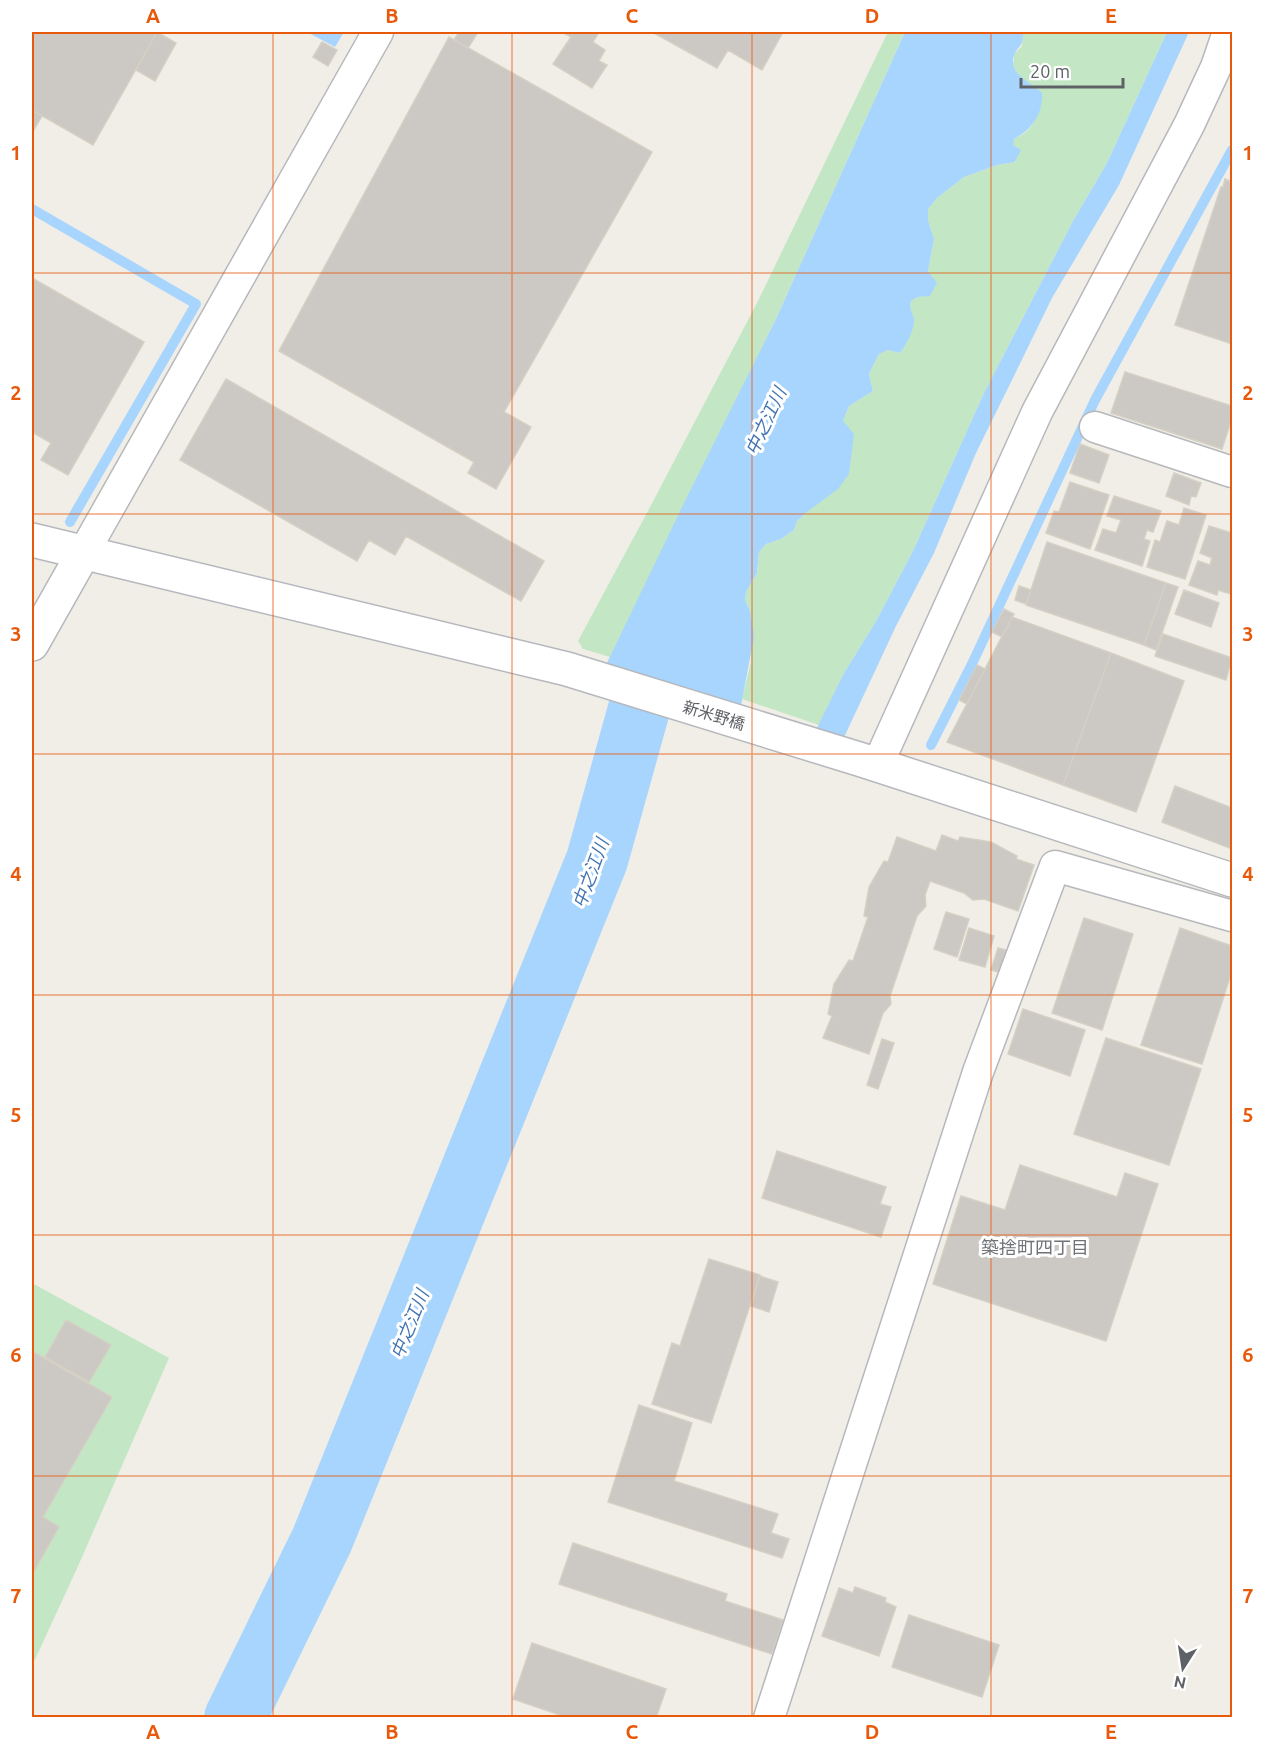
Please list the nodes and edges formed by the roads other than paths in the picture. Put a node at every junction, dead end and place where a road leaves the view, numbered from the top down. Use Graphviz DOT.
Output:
graph roads {
  1 [pos="378,32"];
  2 [pos="1228,32"];
  3 [pos="1095,428"];
  4 [pos="1233,472"];
  5 [pos="32,540"];
  6 [pos="84,552"];
  7 [pos="32,644"];
  8 [pos="869,763"];
  9 [pos="1233,880"];
  10 [pos="1233,916"];
  11 [pos="769,1718"];
  1 -- 6 [label="street"];
  2 -- 8 [label="street"];
  3 -- 4 [label="street"];
  5 -- 6 [label="street, 新米野橋"];
  6 -- 7 [label="street"];
  6 -- 8 [label="street, 新米野橋"];
  8 -- 9 [label="street, 新米野橋"];
  10 -- 11 [label="street"];
}
